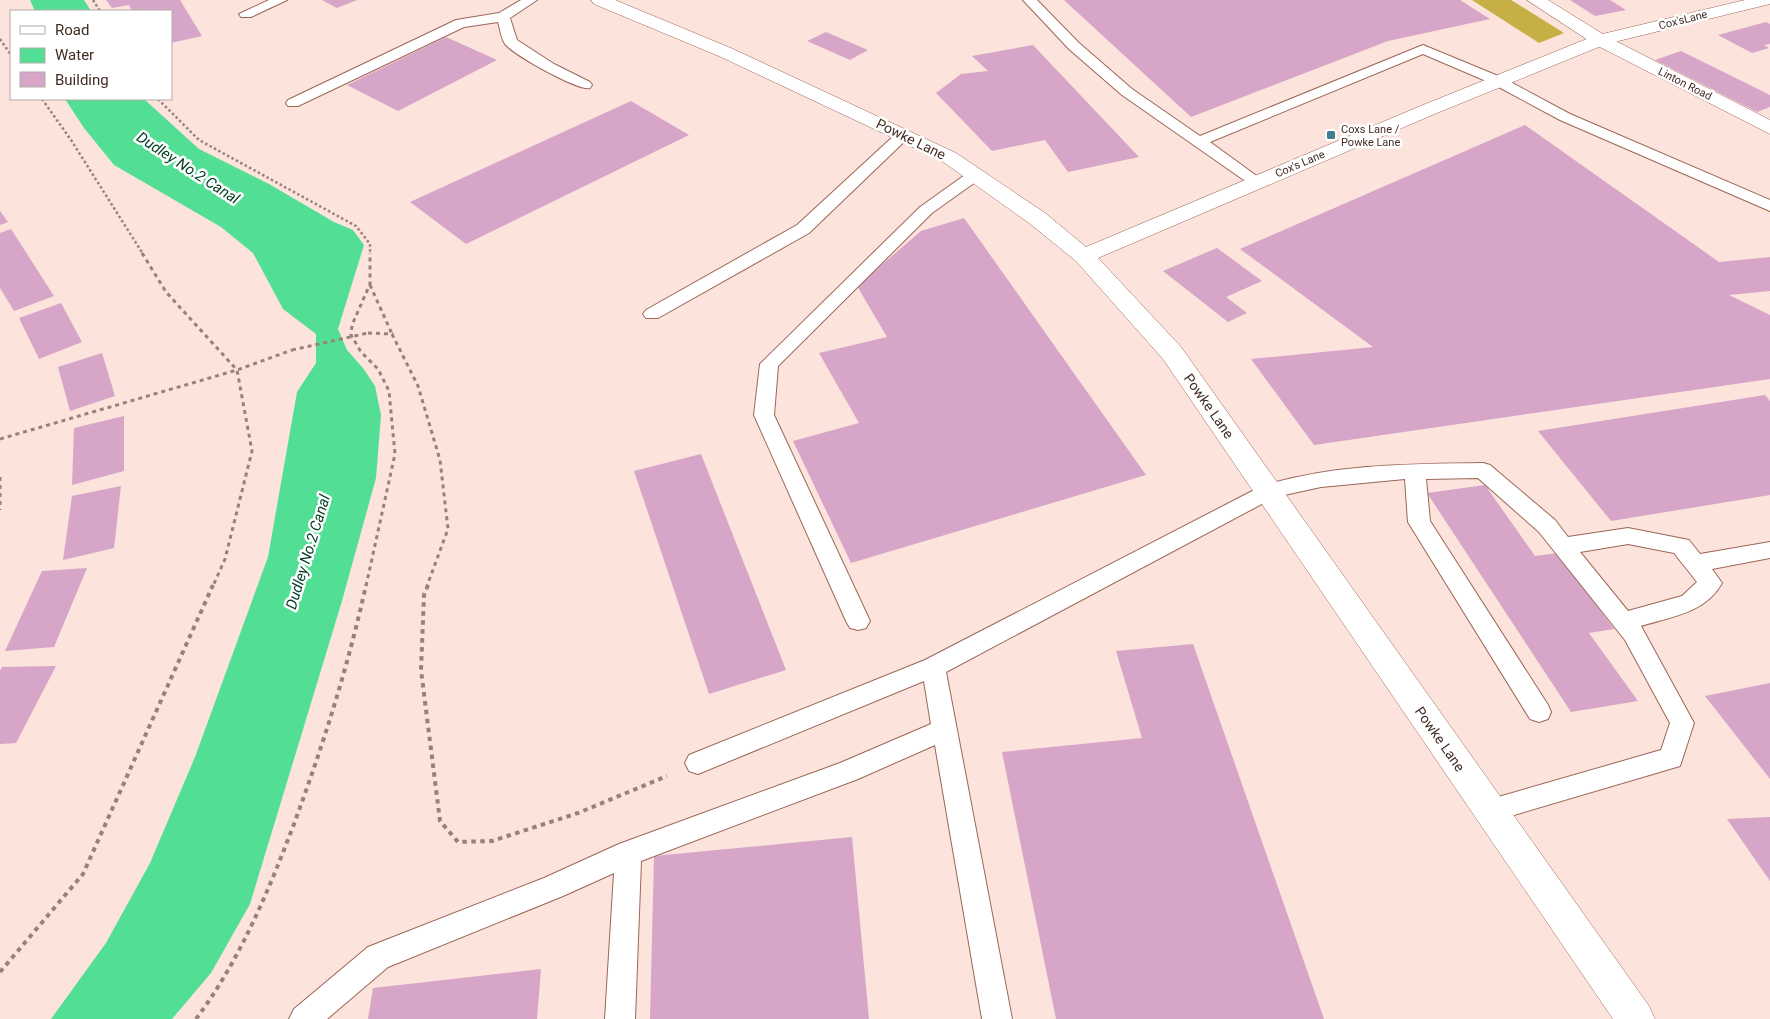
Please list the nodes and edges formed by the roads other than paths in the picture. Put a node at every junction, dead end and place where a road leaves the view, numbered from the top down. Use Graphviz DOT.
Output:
graph roads {
  1 [pos="280,0"];
  2 [pos="530,0"];
  3 [pos="600,0"];
  4 [pos="1030,0"];
  5 [pos="1536,0"];
  6 [pos="1766,0"];
  7 [pos="246,14"];
  8 [pos="503,17"];
  9 [pos="1600,40"];
  10 [pos="1498,81"];
  11 [pos="585,85"];
  12 [pos="293,103"];
  13 [pos="1770,128"];
  14 [pos="903,135"];
  15 [pos="1198,142"];
  16 [pos="975,174"];
  17 [pos="1256,182"];
  18 [pos="1770,206"];
  19 [pos="1084,256"];
  20 [pos="652,314"];
  21 [pos="1415,471"];
  22 [pos="1269,491"];
  23 [pos="1564,546"];
  24 [pos="1770,550"];
  25 [pos="1695,563"];
  26 [pos="858,621"];
  27 [pos="1624,621"];
  28 [pos="933,667"];
  29 [pos="1539,712"];
  30 [pos="945,729"];
  31 [pos="698,764"];
  32 [pos="1490,810"];
  33 [pos="628,852"];
  34 [pos="304,1019"];
  35 [pos="620,1019"];
  36 [pos="997,1019"];
  37 [pos="1636,1019"];
  1 -- 7 [label="lane"];
  2 -- 8 [label="lane"];
  3 -- 14 [label="street, Powke Lane"];
  4 -- 15 [label="lane"];
  5 -- 9 [label="street, Linton Road"];
  6 -- 9 [label="street, Cox'sLane"];
  8 -- 11 [label="lane"];
  8 -- 12 [label="lane"];
  9 -- 10 [label="street, Cox's Lane"];
  9 -- 13 [label="street, Linton Road"];
  10 -- 15 [label="lane"];
  10 -- 17 [label="street, Cox's Lane"];
  10 -- 18 [label="lane"];
  14 -- 16 [label="street, Powke Lane"];
  14 -- 20 [label="lane"];
  15 -- 17 [label="lane"];
  16 -- 19 [label="street, Powke Lane"];
  16 -- 26 [label="lane"];
  17 -- 19 [label="street, Cox's Lane"];
  19 -- 22 [label="street, Powke Lane"];
  21 -- 22 [label="lane"];
  21 -- 23 [label="lane"];
  21 -- 29 [label="lane"];
  22 -- 28 [label="lane"];
  22 -- 32 [label="street, Powke Lane"];
  23 -- 25 [label="lane"];
  23 -- 27 [label="lane"];
  24 -- 25 [label="lane"];
  25 -- 27 [label="lane"];
  27 -- 32 [label="lane"];
  28 -- 30 [label="lane"];
  28 -- 31 [label="lane"];
  30 -- 33 [label="lane"];
  30 -- 36 [label="lane"];
  32 -- 37 [label="street, Powke Lane"];
  33 -- 34 [label="lane"];
  33 -- 35 [label="lane"];
}
